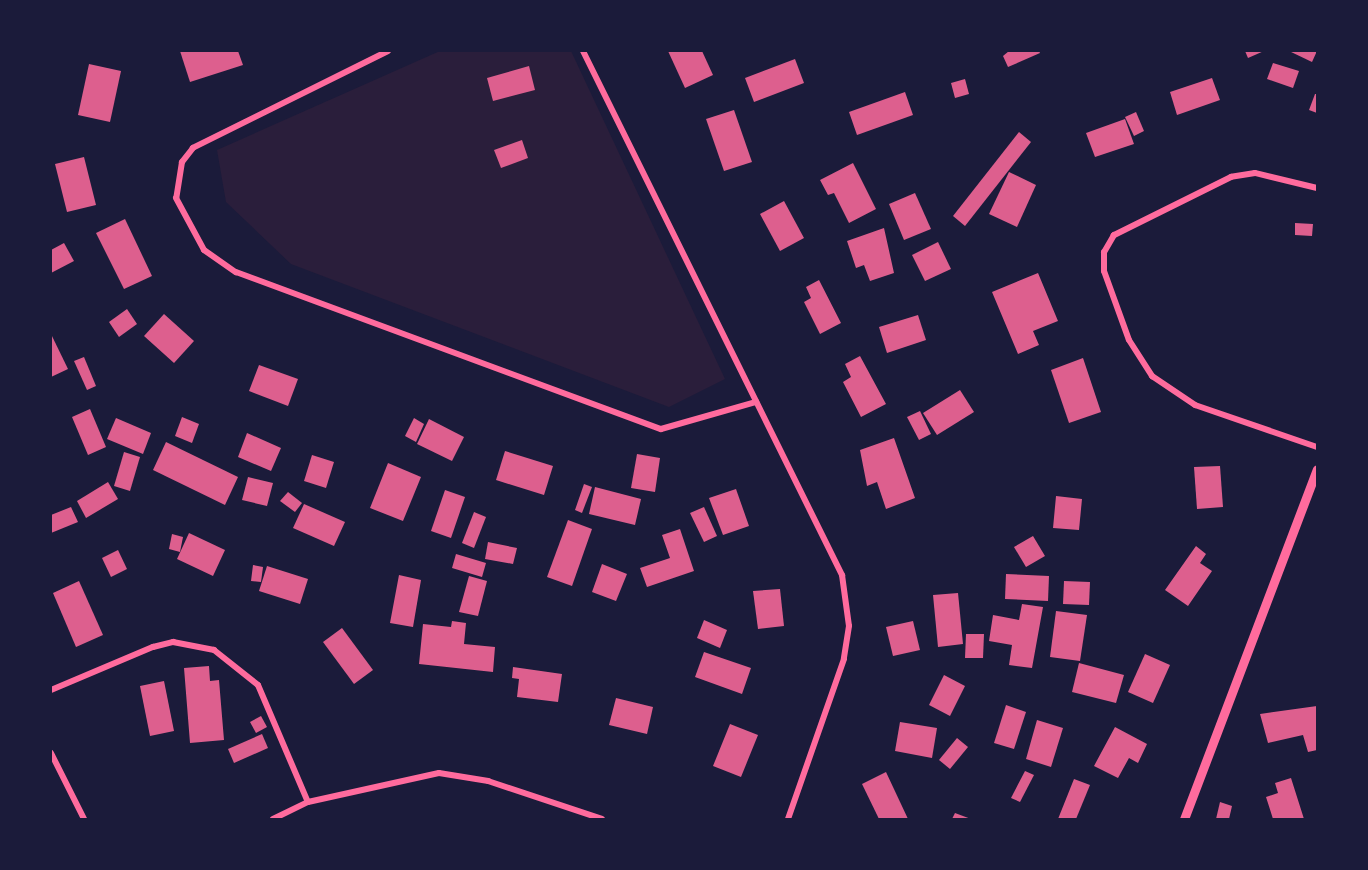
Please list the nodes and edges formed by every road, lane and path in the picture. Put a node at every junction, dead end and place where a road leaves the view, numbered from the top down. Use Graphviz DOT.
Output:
graph roads {
  1 [pos="388,51"];
  2 [pos="583,51"];
  3 [pos="1317,188"];
  4 [pos="756,402"];
  5 [pos="1317,447"];
  6 [pos="1317,469"];
  7 [pos="51,690"];
  8 [pos="51,753"];
  9 [pos="308,802"];
  10 [pos="84,819"];
  11 [pos="273,819"];
  12 [pos="602,819"];
  13 [pos="788,819"];
  14 [pos="1184,819"];
  1 -- 4 [label="street"];
  2 -- 4 [label="street"];
  3 -- 5 [label="street"];
  4 -- 13 [label="street"];
  6 -- 14 [label="street"];
  7 -- 9 [label="street"];
  8 -- 10 [label="street"];
  9 -- 11 [label="street"];
  9 -- 12 [label="street"];
}
